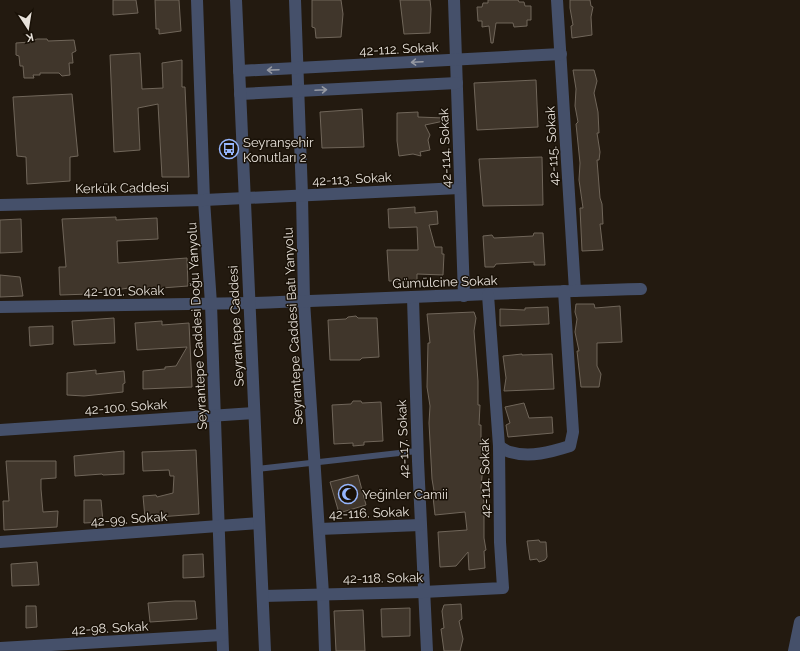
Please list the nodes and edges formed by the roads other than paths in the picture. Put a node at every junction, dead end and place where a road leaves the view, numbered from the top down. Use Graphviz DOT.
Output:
graph roads {
  1 [pos="197,0"];
  2 [pos="236,0"];
  3 [pos="295,0"];
  4 [pos="454,0"];
  5 [pos="557,0"];
  6 [pos="561,54"];
  7 [pos="456,60"];
  8 [pos="297,69"];
  9 [pos="239,72"];
  10 [pos="457,83"];
  11 [pos="298,91"];
  12 [pos="240,94"];
  13 [pos="460,188"];
  14 [pos="302,195"];
  15 [pos="245,197"];
  16 [pos="204,200"];
  17 [pos="0,205"];
  18 [pos="641,290"];
  19 [pos="569,291"];
  20 [pos="488,295"];
  21 [pos="464,296"];
  22 [pos="413,298"];
  23 [pos="304,301"];
  24 [pos="249,303"];
  25 [pos="211,304"];
  26 [pos="0,306"];
  27 [pos="254,413"];
  28 [pos="215,415"];
  29 [pos="0,430"];
  30 [pos="499,446"];
  31 [pos="417,451"];
  32 [pos="314,463"];
  33 [pos="257,469"];
  34 [pos="260,523"];
  35 [pos="420,525"];
  36 [pos="219,526"];
  37 [pos="319,529"];
  38 [pos="0,542"];
  39 [pos="503,588"];
  40 [pos="423,592"];
  41 [pos="323,594"];
  42 [pos="263,596"];
  43 [pos="800,622"];
  44 [pos="222,635"];
  45 [pos="0,648"];
  46 [pos="223,651"];
  47 [pos="265,651"];
  48 [pos="325,651"];
  49 [pos="427,651"];
  50 [pos="794,651"];
  1 -- 16 [label="street, Seyrantepe Caddesi Doğu Yanyolu"];
  2 -- 9 [label="street, Seyrantepe Caddesi"];
  3 -- 8 [label="street, Seyrantepe Caddesi Batı Yanyolu"];
  4 -- 7 [label="street, 42-114. Sokak"];
  5 -- 6 [label="street, 42-115. Sokak"];
  6 -- 7 [label="street, 42-112. Sokak"];
  6 -- 19 [label="street, 42-115. Sokak"];
  7 -- 8 [label="street, 42-112. Sokak, one-way"];
  7 -- 10 [label="street, 42-114. Sokak"];
  8 -- 9 [label="street, 42-112. Sokak, one-way"];
  8 -- 11 [label="street, Seyrantepe Caddesi Batı Yanyolu"];
  9 -- 12 [label="street, Seyrantepe Caddesi"];
  11 -- 10 [label="street, one-way"];
  10 -- 13 [label="street, 42-114. Sokak"];
  11 -- 12 [label="street"];
  11 -- 14 [label="street, Seyrantepe Caddesi Batı Yanyolu"];
  12 -- 15 [label="street, Seyrantepe Caddesi"];
  13 -- 14 [label="street, 42-113. Sokak"];
  13 -- 21 [label="street, 42-114. Sokak"];
  14 -- 15 [label="street, 42-113. Sokak"];
  14 -- 23 [label="street, Seyrantepe Caddesi Batı Yanyolu"];
  15 -- 16 [label="street, Kerkük Caddesi"];
  15 -- 24 [label="street, Seyrantepe Caddesi"];
  16 -- 17 [label="street, Kerkük Caddesi"];
  16 -- 25 [label="street, Seyrantepe Caddesi Doğu Yanyolu"];
  18 -- 19 [label="street, Gümülcine Sokak"];
  19 -- 20 [label="street, Gümülcine Sokak"];
  19 -- 30 [label="street, 42-115. Sokak"];
  20 -- 21 [label="street, Gümülcine Sokak"];
  20 -- 30 [label="street, 42-114. Sokak"];
  21 -- 22 [label="street, Gümülcine Sokak"];
  22 -- 23 [label="street, Gümülcine Sokak"];
  22 -- 31 [label="street, 42-117. Sokak"];
  23 -- 24 [label="street, Gümülcine Sokak"];
  23 -- 32 [label="street, Seyrantepe Caddesi Batı Yanyolu"];
  24 -- 25 [label="street, 42-101. Sokak"];
  24 -- 27 [label="street, Seyrantepe Caddesi"];
  25 -- 26 [label="street, 42-101. Sokak"];
  25 -- 28 [label="street, Seyrantepe Caddesi Doğu Yanyolu"];
  27 -- 28 [label="street, 42-100. Sokak"];
  27 -- 33 [label="street, Seyrantepe Caddesi"];
  28 -- 29 [label="street, 42-100. Sokak"];
  28 -- 36 [label="street, Seyrantepe Caddesi Doğu Yanyolu"];
  30 -- 39 [label="street, 42-114. Sokak"];
  31 -- 32 [label="lane"];
  31 -- 35 [label="street, 42-117. Sokak"];
  32 -- 33 [label="lane"];
  32 -- 37 [label="street, Seyrantepe Caddesi Batı Yanyolu"];
  33 -- 34 [label="street, Seyrantepe Caddesi"];
  34 -- 36 [label="street, 42-99. Sokak"];
  34 -- 42 [label="street, Seyrantepe Caddesi"];
  35 -- 37 [label="street, 42-116. Sokak"];
  35 -- 40 [label="street, 42-117. Sokak"];
  36 -- 38 [label="street, 42-99. Sokak"];
  36 -- 44 [label="street, Seyrantepe Caddesi Doğu Yanyolu"];
  37 -- 41 [label="street, Seyrantepe Caddesi Batı Yanyolu"];
  39 -- 40 [label="street, 42-118. Sokak"];
  40 -- 41 [label="street, 42-118. Sokak"];
  40 -- 49 [label="street, 42-117. Sokak"];
  41 -- 42 [label="street, 42-118. Sokak"];
  41 -- 48 [label="street, Seyrantepe Caddesi Batı Yanyolu"];
  42 -- 47 [label="street, Seyrantepe Caddesi"];
  43 -- 50 [label="street"];
  44 -- 45 [label="street, 42-98. Sokak"];
  44 -- 46 [label="street, Seyrantepe Caddesi Doğu Yanyolu"];
}
